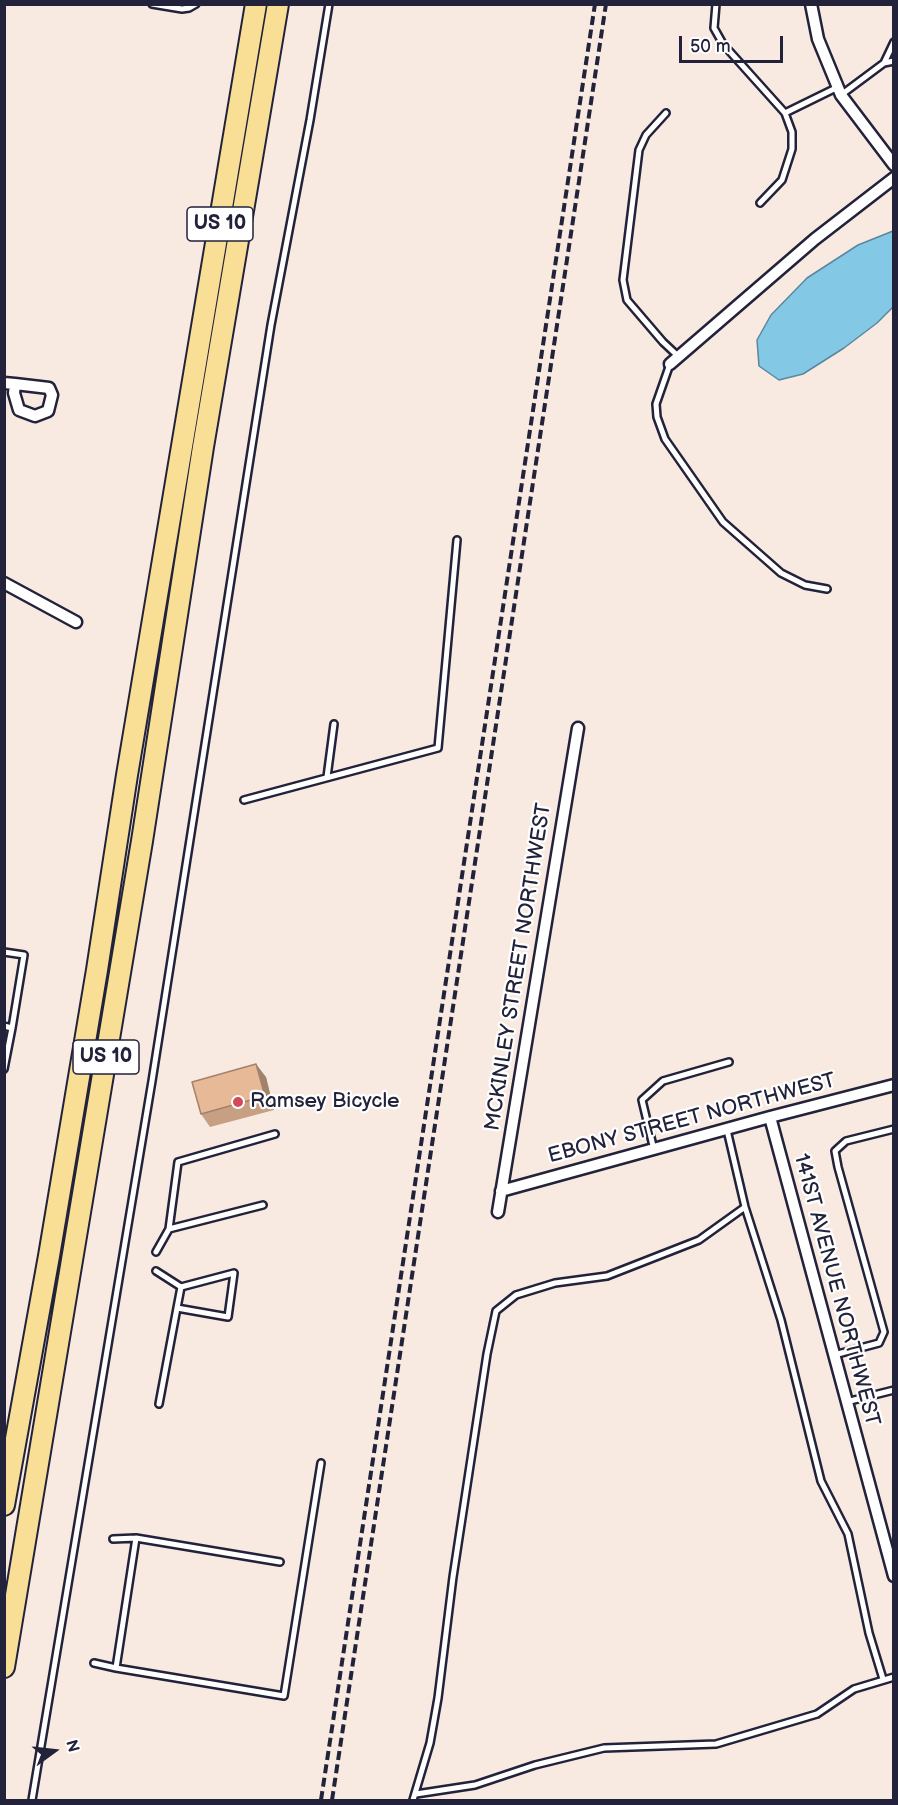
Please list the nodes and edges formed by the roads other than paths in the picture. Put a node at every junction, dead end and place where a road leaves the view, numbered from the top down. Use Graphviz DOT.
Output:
graph roads {
  1 [pos="152,4"];
  2 [pos="196,4"];
  3 [pos="247,4"];
  4 [pos="256,4"];
  5 [pos="278,4"];
  6 [pos="284,4"];
  7 [pos="329,4"];
  8 [pos="716,4"];
  9 [pos="811,4"];
  10 [pos="894,42"];
  11 [pos="272,44"];
  12 [pos="894,61"];
  13 [pos="884,63"];
  14 [pos="839,91"];
  15 [pos="666,113"];
  16 [pos="785,113"];
  17 [pos="237,119"];
  18 [pos="894,165"];
  19 [pos="894,178"];
  20 [pos="760,202"];
  21 [pos="679,357"];
  22 [pos="670,364"];
  23 [pos="457,540"];
  24 [pos="4,583"];
  25 [pos="826,589"];
  26 [pos="76,622"];
  27 [pos="334,724"];
  28 [pos="578,728"];
  29 [pos="327,777"];
  30 [pos="244,800"];
  31 [pos="4,952"];
  32 [pos="4,1026"];
  33 [pos="12,1028"];
  34 [pos="729,1062"];
  35 [pos="4,1069"];
  36 [pos="894,1085"];
  37 [pos="770,1117"];
  38 [pos="894,1129"];
  39 [pos="727,1130"];
  40 [pos="275,1134"];
  41 [pos="654,1150"];
  42 [pos="501,1191"];
  43 [pos="263,1205"];
  44 [pos="745,1208"];
  45 [pos="498,1212"];
  46 [pos="169,1229"];
  47 [pos="156,1252"];
  48 [pos="156,1271"];
  49 [pos="181,1287"];
  50 [pos="177,1308"];
  51 [pos="833,1355"];
  52 [pos="894,1390"];
  53 [pos="846,1402"];
  54 [pos="159,1404"];
  55 [pos="321,1463"];
  56 [pos="4,1505"];
  57 [pos="136,1538"];
  58 [pos="113,1539"];
  59 [pos="280,1562"];
  60 [pos="894,1576"];
  61 [pos="94,1663"];
  62 [pos="4,1667"];
  63 [pos="116,1668"];
  64 [pos="894,1677"];
  65 [pos="883,1679"];
  66 [pos="416,1794"];
  67 [pos="32,1800"];
  68 [pos="413,1800"];
  1 -- 2 [label="lane"];
  3 -- 17 [label="highway"];
  4 -- 17 [label="highway, US 10"];
  5 -- 11 [label="highway, US 10"];
  6 -- 11 [label="highway"];
  7 -- 67 [label="lane"];
  8 -- 16 [label="lane"];
  9 -- 14 [label="street"];
  10 -- 13 [label="lane"];
  11 -- 62 [label="highway, US 10"];
  12 -- 13 [label="lane"];
  13 -- 14 [label="lane"];
  14 -- 16 [label="lane"];
  14 -- 18 [label="street"];
  15 -- 21 [label="lane"];
  16 -- 20 [label="lane"];
  17 -- 56 [label="highway, US 10"];
  19 -- 21 [label="street"];
  21 -- 22 [label="street"];
  22 -- 25 [label="lane"];
  23 -- 29 [label="lane"];
  24 -- 26 [label="street"];
  27 -- 29 [label="lane"];
  28 -- 42 [label="street, MCKINLEY STREET NORTHWEST"];
  29 -- 30 [label="lane"];
  31 -- 33 [label="lane"];
  32 -- 33 [label="lane"];
  33 -- 35 [label="lane"];
  34 -- 41 [label="lane"];
  36 -- 37 [label="street, EBONY STREET NORTHWEST"];
  37 -- 39 [label="street, EBONY STREET NORTHWEST"];
  37 -- 51 [label="street, 141ST AVENUE NORTHWEST"];
  38 -- 51 [label="lane"];
  39 -- 41 [label="street, EBONY STREET NORTHWEST"];
  39 -- 44 [label="lane"];
  40 -- 46 [label="lane"];
  41 -- 42 [label="street, EBONY STREET NORTHWEST"];
  42 -- 45 [label="street, MCKINLEY STREET NORTHWEST"];
  43 -- 46 [label="lane"];
  44 -- 65 [label="lane"];
  44 -- 66 [label="lane"];
  46 -- 47 [label="lane"];
  48 -- 49 [label="lane"];
  49 -- 50 [label="lane"];
  49 -- 50 [label="lane"];
  50 -- 54 [label="lane"];
  51 -- 53 [label="street, 141ST AVENUE NORTHWEST"];
  52 -- 53 [label="lane"];
  53 -- 60 [label="street, 141ST AVENUE NORTHWEST"];
  55 -- 63 [label="lane"];
  57 -- 58 [label="lane"];
  57 -- 59 [label="lane"];
  57 -- 63 [label="lane"];
  61 -- 63 [label="lane"];
  64 -- 65 [label="lane"];
  65 -- 66 [label="lane"];
  66 -- 68 [label="lane"];
}
